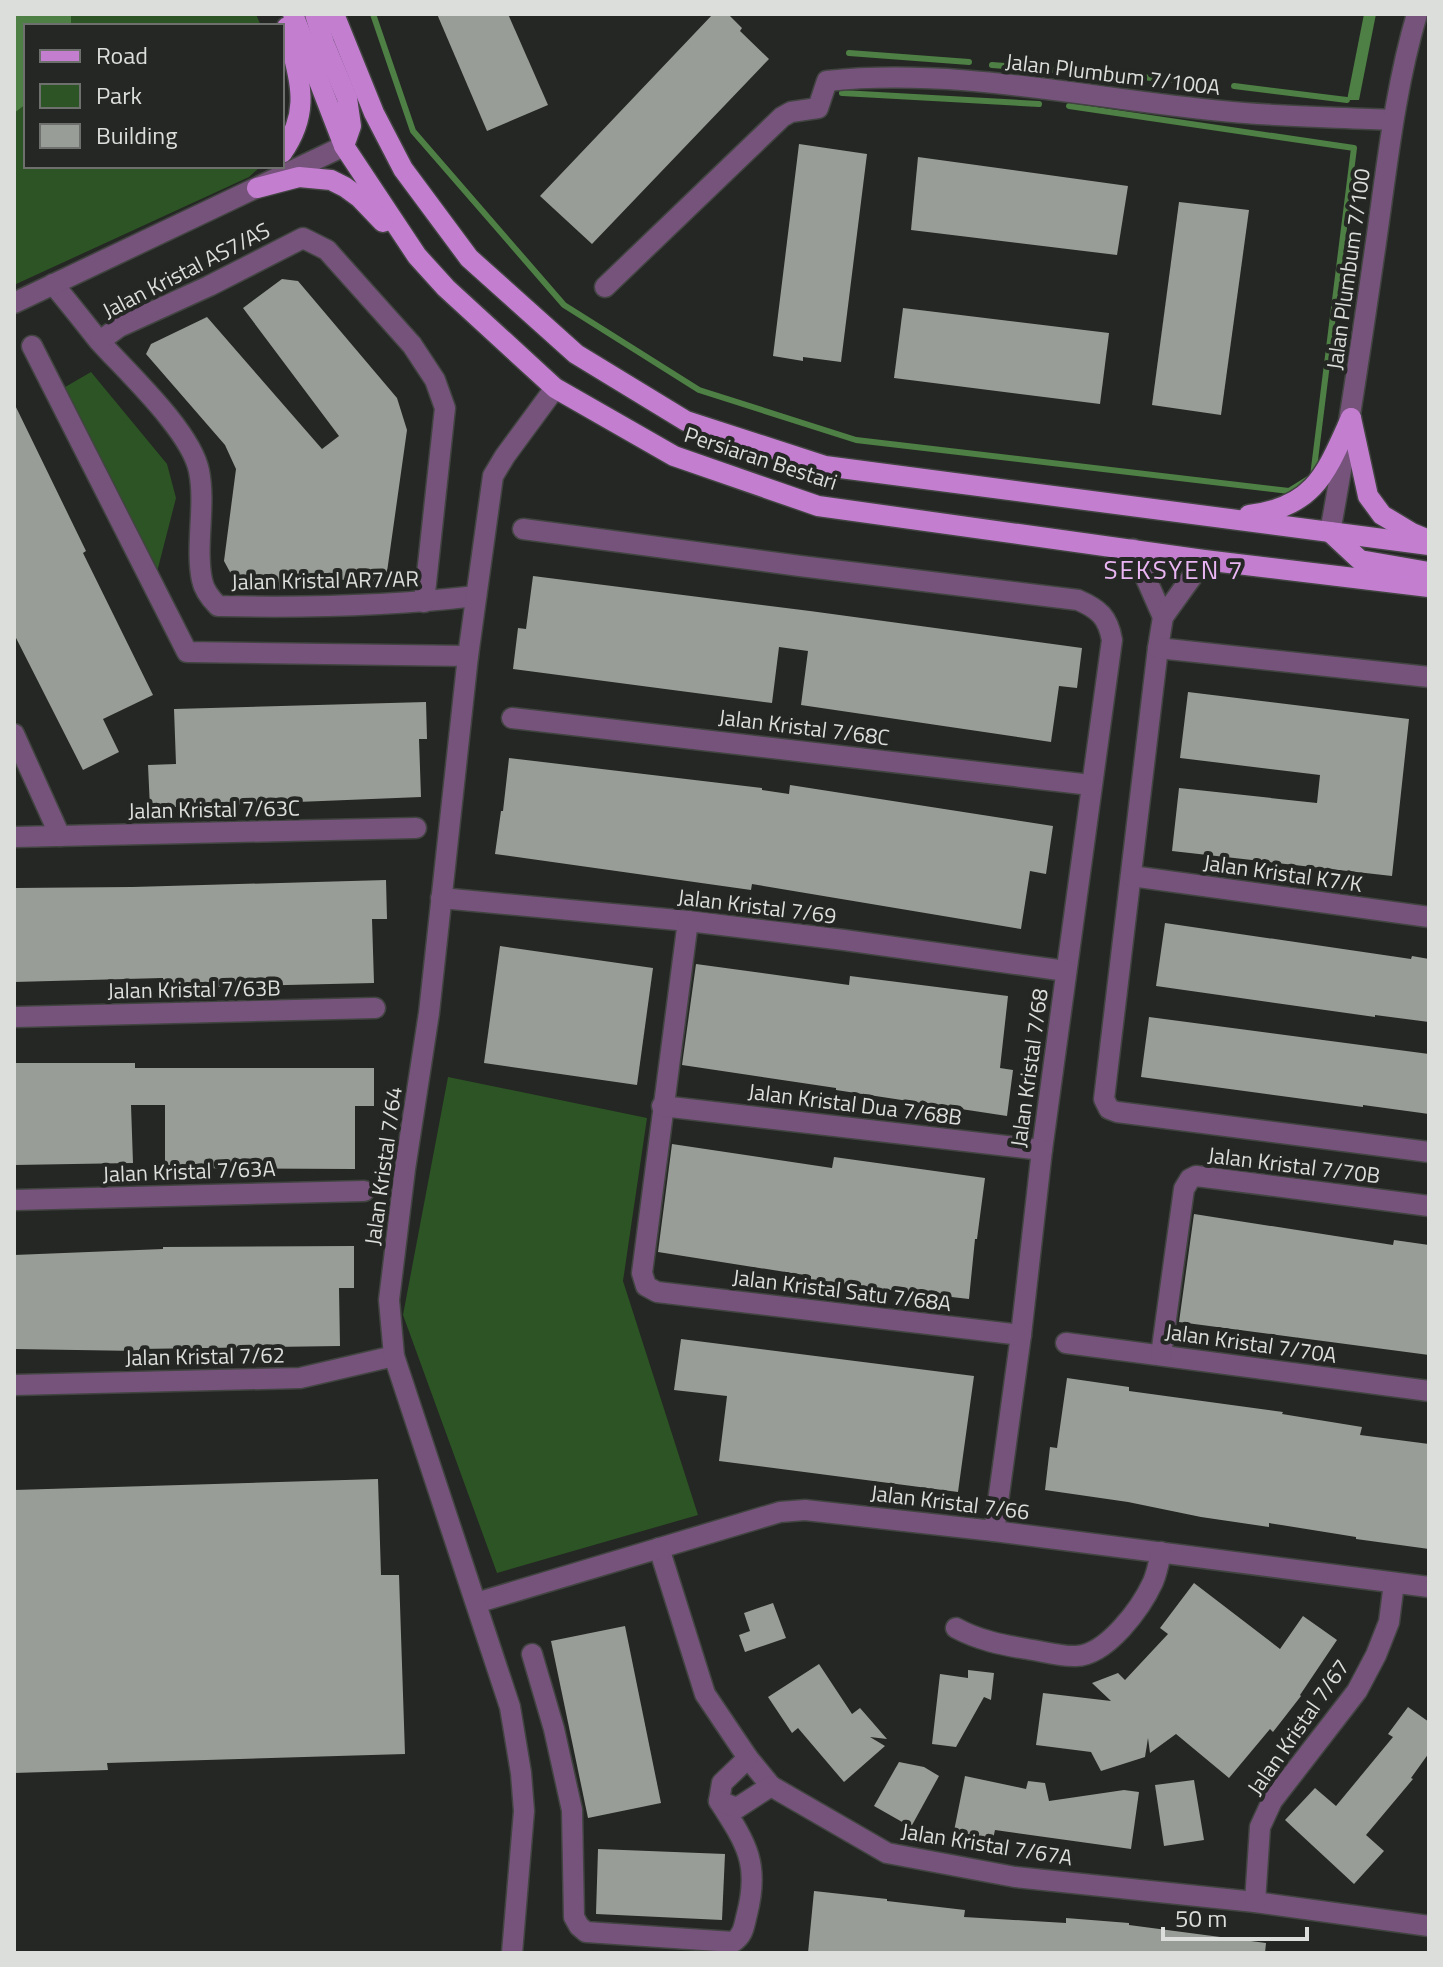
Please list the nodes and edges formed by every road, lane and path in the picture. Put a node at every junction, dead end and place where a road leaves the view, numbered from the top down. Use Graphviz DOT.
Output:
graph roads {
  1 [pos="285,14"];
  2 [pos="293,14"];
  3 [pos="315,14"];
  4 [pos="334,14"];
  5 [pos="1417,14"];
  6 [pos="1393,120"];
  7 [pos="344,146"];
  8 [pos="284,150"];
  9 [pos="272,168"];
  10 [pos="257,188"];
  11 [pos="417,256"];
  12 [pos="53,284"];
  13 [pos="605,287"];
  14 [pos="14,303"];
  15 [pos="100,341"];
  16 [pos="32,346"];
  17 [pos="555,388"];
  18 [pos="1351,418"];
  19 [pos="1225,518"];
  20 [pos="523,529"];
  21 [pos="1330,532"];
  22 [pos="1429,542"];
  23 [pos="1133,549"];
  24 [pos="1204,560"];
  25 [pos="1429,572"];
  26 [pos="1429,587"];
  27 [pos="476,596"];
  28 [pos="424,602"];
  29 [pos="1163,617"];
  30 [pos="1158,648"];
  31 [pos="468,656"];
  32 [pos="1429,677"];
  33 [pos="512,718"];
  34 [pos="14,734"];
  35 [pos="1091,785"];
  36 [pos="416,828"];
  37 [pos="60,836"];
  38 [pos="14,837"];
  39 [pos="1131,876"];
  40 [pos="441,898"];
  41 [pos="1429,917"];
  42 [pos="688,921"];
  43 [pos="1066,971"];
  44 [pos="375,1008"];
  45 [pos="14,1017"];
  46 [pos="662,1106"];
  47 [pos="1042,1150"];
  48 [pos="1429,1152"];
  49 [pos="364,1191"];
  50 [pos="14,1200"];
  51 [pos="1429,1206"];
  52 [pos="1021,1335"];
  53 [pos="1066,1343"];
  54 [pos="1161,1355"];
  55 [pos="394,1356"];
  56 [pos="14,1385"];
  57 [pos="1429,1391"];
  58 [pos="994,1531"];
  59 [pos="659,1548"];
  60 [pos="1161,1552"];
  61 [pos="1394,1583"];
  62 [pos="1429,1587"];
  63 [pos="476,1603"];
  64 [pos="956,1628"];
  65 [pos="532,1654"];
  66 [pos="748,1758"];
  67 [pos="771,1786"];
  68 [pos="719,1801"];
  69 [pos="1255,1902"];
  70 [pos="1429,1926"];
  71 [pos="512,1953"];
  1 -- 8 [label="main road"];
  2 -- 7 [label="main road, Persiaran Bestari"];
  3 -- 7 [label="main road"];
  4 -- 19 [label="main road, Persiaran Bestari"];
  5 -- 6 [label="street, Jalan Plumbum 7/100"];
  6 -- 13 [label="street, Jalan Plumbum 7/100A"];
  6 -- 18 [label="street, Jalan Plumbum 7/100"];
  7 -- 10 [label="street"];
  7 -- 11 [label="main road, Persiaran Bestari"];
  9 -- 10 [label="main road"];
  10 -- 11 [label="main road"];
  10 -- 12 [label="street"];
  11 -- 17 [label="main road, Persiaran Bestari"];
  12 -- 14 [label="street"];
  12 -- 15 [label="street, Jalan Kristal AR7/AR"];
  15 -- 28 [label="street, Jalan Kristal AR7/AR"];
  15 -- 28 [label="street, Jalan Kristal AS7/AS"];
  16 -- 31 [label="street"];
  17 -- 23 [label="main road, Persiaran Bestari"];
  17 -- 27 [label="street, Jalan Kristal 7/64"];
  18 -- 19 [label="main road"];
  18 -- 21 [label="street, Jalan Plumbum 7/100"];
  18 -- 22 [label="main road"];
  19 -- 21 [label="main road, Persiaran Bestari"];
  20 -- 35 [label="street, Jalan Kristal 7/68"];
  21 -- 22 [label="main road, Persiaran Bestari"];
  21 -- 25 [label="main road"];
  23 -- 24 [label="main road, Persiaran Bestari"];
  23 -- 29 [label="street"];
  24 -- 26 [label="main road, Persiaran Bestari"];
  24 -- 29 [label="street"];
  27 -- 28 [label="street, Jalan Kristal AR7/AR"];
  27 -- 31 [label="street, Jalan Kristal 7/64"];
  29 -- 30 [label="street"];
  30 -- 32 [label="street"];
  30 -- 39 [label="street"];
  31 -- 40 [label="street, Jalan Kristal 7/64"];
  33 -- 35 [label="street, Jalan Kristal 7/68C"];
  34 -- 37 [label="street"];
  35 -- 43 [label="street, Jalan Kristal 7/68"];
  36 -- 37 [label="street, Jalan Kristal 7/63C"];
  37 -- 38 [label="street, Jalan Kristal 7/63C"];
  39 -- 41 [label="street, Jalan Kristal K7/K"];
  39 -- 48 [label="street"];
  40 -- 42 [label="street, Jalan Kristal 7/69"];
  40 -- 55 [label="street, Jalan Kristal 7/64"];
  42 -- 43 [label="street, Jalan Kristal 7/69"];
  42 -- 46 [label="street"];
  43 -- 47 [label="street, Jalan Kristal 7/68"];
  44 -- 45 [label="street, Jalan Kristal 7/63B"];
  46 -- 47 [label="street, Jalan Kristal Dua 7/68B"];
  46 -- 52 [label="street, Jalan Kristal Satu 7/68A"];
  47 -- 52 [label="street, Jalan Kristal 7/68"];
  49 -- 50 [label="street, Jalan Kristal 7/63A"];
  51 -- 54 [label="street, Jalan Kristal 7/70B"];
  52 -- 58 [label="street, Jalan Kristal 7/68"];
  53 -- 54 [label="street, Jalan Kristal 7/70A"];
  54 -- 57 [label="street, Jalan Kristal 7/70A"];
  55 -- 56 [label="street, Jalan Kristal 7/62"];
  55 -- 63 [label="street, Jalan Kristal 7/64"];
  58 -- 59 [label="street, Jalan Kristal 7/66"];
  58 -- 60 [label="street, Jalan Kristal 7/66"];
  59 -- 63 [label="street, Jalan Kristal 7/66"];
  59 -- 66 [label="street, Jalan Kristal 7/67A"];
  60 -- 61 [label="street, Jalan Kristal 7/66"];
  60 -- 64 [label="street"];
  61 -- 62 [label="street, Jalan Kristal 7/66"];
  61 -- 69 [label="street, Jalan Kristal 7/67"];
  63 -- 71 [label="street, Jalan Kristal 7/64"];
  65 -- 68 [label="street"];
  66 -- 67 [label="street, Jalan Kristal 7/67A"];
  66 -- 68 [label="street"];
  67 -- 68 [label="street"];
  67 -- 69 [label="street, Jalan Kristal 7/67A"];
  69 -- 70 [label="street, Jalan Kristal 7/67A"];
}
